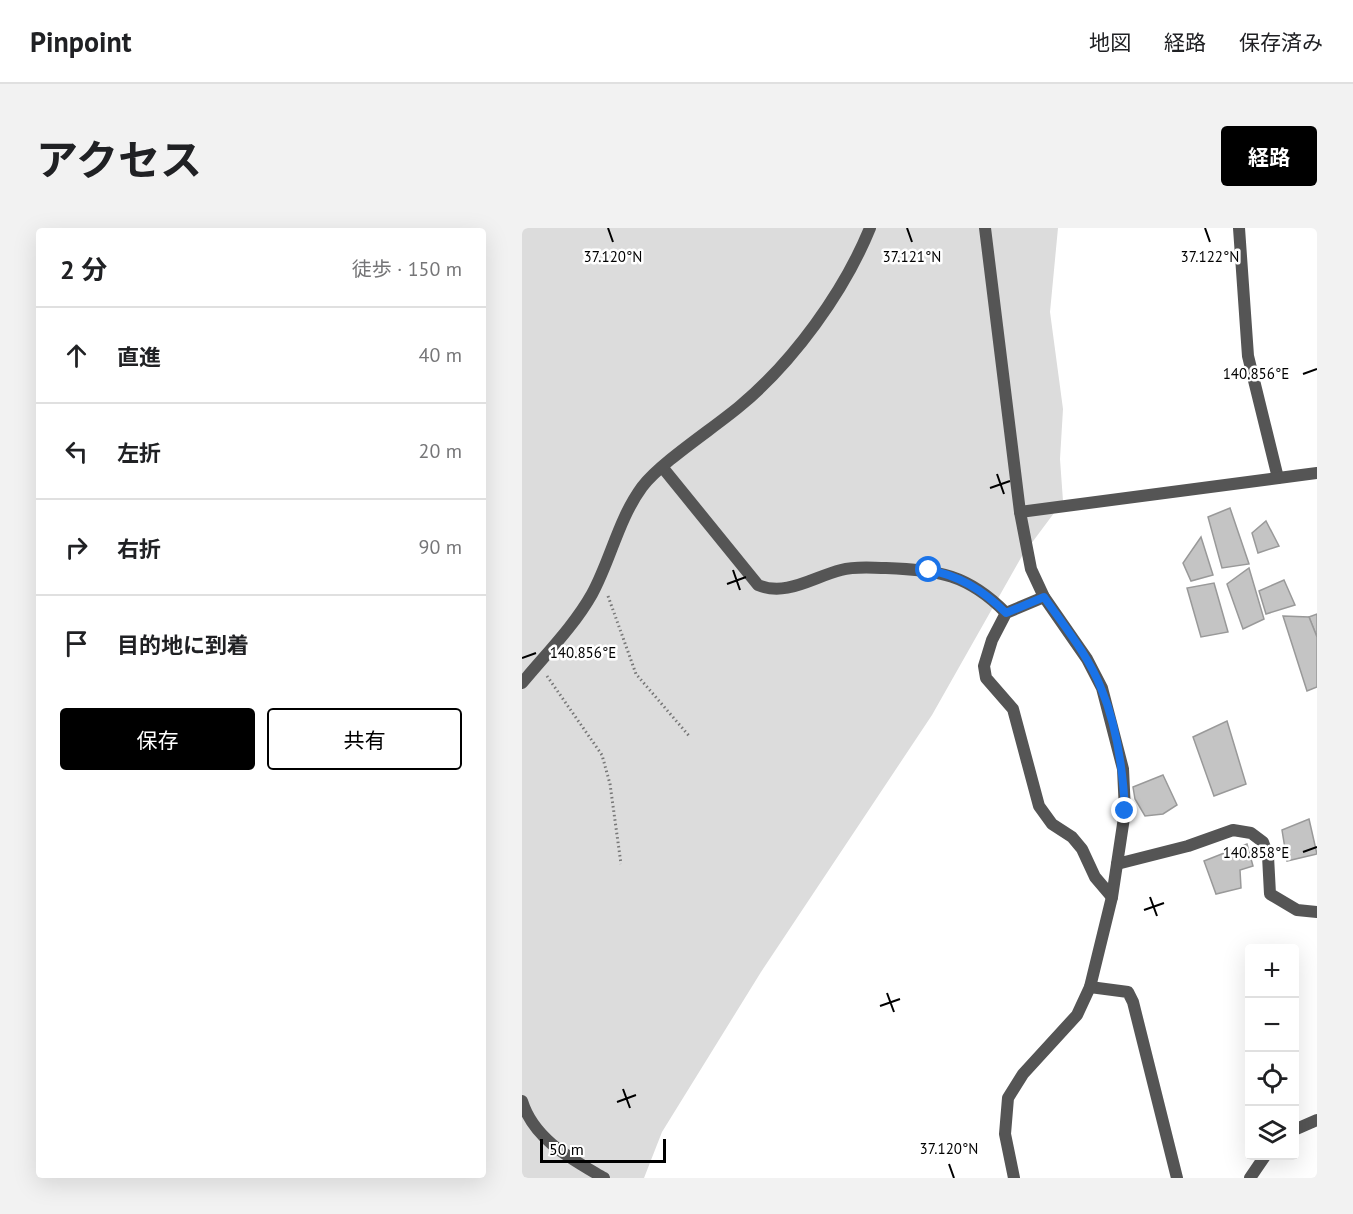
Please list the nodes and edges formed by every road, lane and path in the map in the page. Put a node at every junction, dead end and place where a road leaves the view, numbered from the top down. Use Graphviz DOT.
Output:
graph roads {
  1 [pos="870,228"];
  2 [pos="985,228"];
  3 [pos="1239,228"];
  4 [pos="663,468"];
  5 [pos="1317,473"];
  6 [pos="1278,478"];
  7 [pos="1020,512"];
  8 [pos="598,579"];
  9 [pos="1044,597"];
  10 [pos="1006,613"];
  11 [pos="540,660"];
  12 [pos="522,683"];
  13 [pos="690,737"];
  14 [pos="621,864"];
  15 [pos="1117,864"];
  16 [pos="1112,897"];
  17 [pos="1317,912"];
  18 [pos="1090,987"];
  19 [pos="522,1101"];
  20 [pos="1317,1120"];
  21 [pos="1299,1128"];
  22 [pos="1262,1160"];
  23 [pos="604,1178"];
  24 [pos="1014,1178"];
  25 [pos="1177,1178"];
  26 [pos="1250,1178"];
  1 -- 4 [label="street"];
  2 -- 7 [label="street"];
  3 -- 6 [label="street"];
  4 -- 8 [label="street"];
  4 -- 10 [label="street"];
  5 -- 6 [label="street"];
  6 -- 7 [label="street"];
  7 -- 9 [label="street"];
  8 -- 11 [label="street"];
  8 -- 13 [label="path"];
  9 -- 10 [label="street"];
  9 -- 15 [label="street"];
  10 -- 16 [label="street"];
  11 -- 12 [label="street"];
  11 -- 14 [label="path"];
  15 -- 16 [label="street"];
  15 -- 17 [label="street"];
  16 -- 18 [label="street"];
  18 -- 24 [label="street"];
  18 -- 25 [label="street"];
  19 -- 23 [label="street"];
  20 -- 21 [label="street"];
  22 -- 26 [label="street"];
}
